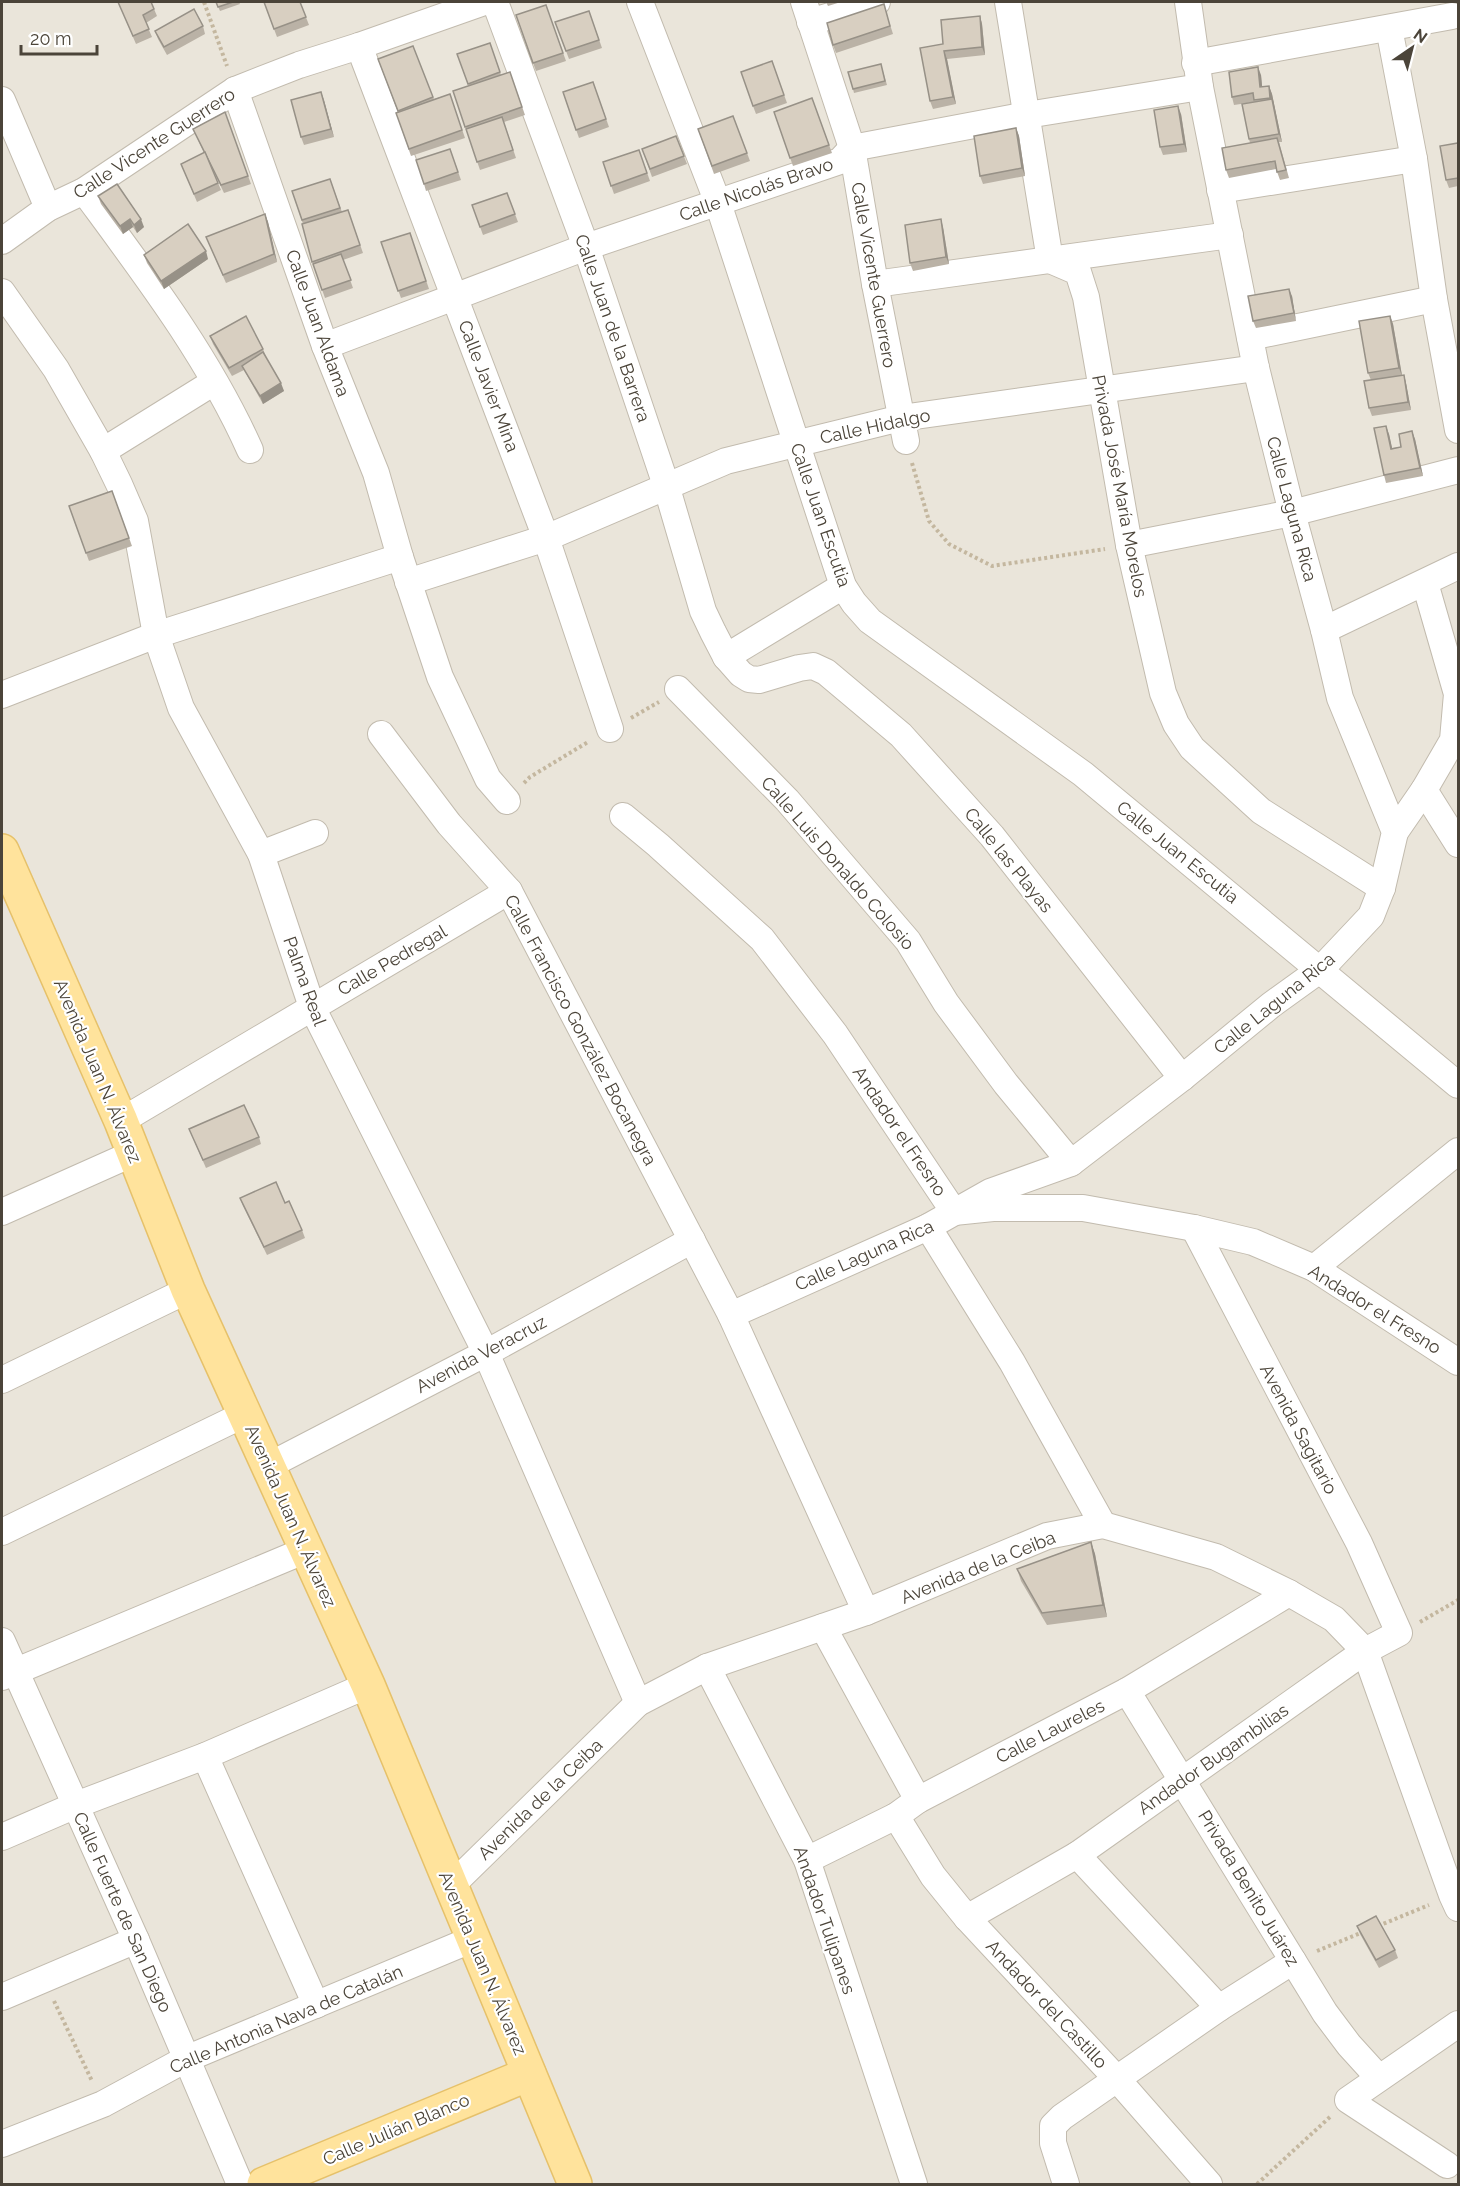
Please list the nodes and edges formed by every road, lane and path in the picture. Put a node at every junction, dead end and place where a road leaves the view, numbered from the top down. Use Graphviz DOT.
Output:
graph roads {
  1 [pos="204,2"];
  2 [pos="484,2"];
  3 [pos="495,2"];
  4 [pos="640,2"];
  5 [pos="877,2"];
  6 [pos="1008,2"];
  7 [pos="1188,2"];
  8 [pos="807,12"];
  9 [pos="1452,16"];
  10 [pos="1389,28"];
  11 [pos="359,46"];
  12 [pos="1198,75"];
  13 [pos="235,90"];
  14 [pos="2,100"];
  15 [pos="1027,115"];
  16 [pos="852,148"];
  17 [pos="1414,159"];
  18 [pos="1220,190"];
  19 [pos="84,191"];
  20 [pos="718,203"];
  21 [pos="48,208"];
  22 [pos="1230,235"];
  23 [pos="2,241"];
  24 [pos="586,246"];
  25 [pos="1050,260"];
  26 [pos="875,284"];
  27 [pos="2,292"];
  28 [pos="455,297"];
  29 [pos="1434,299"];
  30 [pos="1250,337"];
  31 [pos="325,346"];
  32 [pos="1256,368"];
  33 [pos="214,382"];
  34 [pos="1102,390"];
  35 [pos="903,430"];
  36 [pos="1458,430"];
  37 [pos="797,444"];
  38 [pos="250,450"];
  39 [pos="103,452"];
  40 [pos="1458,470"];
  41 [pos="666,485"];
  42 [pos="1292,513"];
  43 [pos="546,538"];
  44 [pos="1129,545"];
  45 [pos="400,557"];
  46 [pos="1458,566"];
  47 [pos="408,582"];
  48 [pos="1425,584"];
  49 [pos="843,586"];
  50 [pos="1324,630"];
  51 [pos="156,635"];
  52 [pos="726,657"];
  53 [pos="678,689"];
  54 [pos="1458,694"];
  55 [pos="2,695"];
  56 [pos="610,729"];
  57 [pos="381,734"];
  58 [pos="546,768"];
  59 [pos="1424,790"];
  60 [pos="507,801"];
  61 [pos="623,816"];
  62 [pos="1395,831"];
  63 [pos="315,833"];
  64 [pos="1458,844"];
  65 [pos="2,851"];
  66 [pos="261,854"];
  67 [pos="1382,888"];
  68 [pos="509,891"];
  69 [pos="1321,969"];
  70 [pos="312,1007"];
  71 [pos="1182,1078"];
  72 [pos="1458,1085"];
  73 [pos="121,1121"];
  74 [pos="1458,1151"];
  75 [pos="134,1153"];
  76 [pos="1071,1163"];
  77 [pos="2,1212"];
  78 [pos="954,1212"];
  79 [pos="928,1227"];
  80 [pos="1194,1228"];
  81 [pos="692,1240"];
  82 [pos="1314,1268"];
  83 [pos="188,1290"];
  84 [pos="731,1315"];
  85 [pos="486,1353"];
  86 [pos="1458,1362"];
  87 [pos="2,1380"];
  88 [pos="245,1414"];
  89 [pos="268,1466"];
  90 [pos="1103,1525"];
  91 [pos="2,1532"];
  92 [pos="306,1550"];
  93 [pos="1289,1593"];
  94 [pos="1458,1600"];
  95 [pos="866,1612"];
  96 [pos="823,1627"];
  97 [pos="1399,1633"];
  98 [pos="2,1641"];
  99 [pos="1365,1652"];
  100 [pos="708,1667"];
  101 [pos="8,1675"];
  102 [pos="368,1685"];
  103 [pos="1127,1691"];
  104 [pos="638,1703"];
  105 [pos="205,1756"];
  106 [pos="1184,1781"];
  107 [pos="918,1800"];
  108 [pos="76,1805"];
  109 [pos="896,1816"];
  110 [pos="2,1838"];
  111 [pos="1077,1855"];
  112 [pos="807,1860"];
  113 [pos="451,1886"];
  114 [pos="1455,1901"];
  115 [pos="967,1917"];
  116 [pos="473,1939"];
  117 [pos="136,1941"];
  118 [pos="1293,1961"];
  119 [pos="44,1978"];
  120 [pos="2,1997"];
  121 [pos="316,2005"];
  122 [pos="1219,2008"];
  123 [pos="1458,2024"];
  124 [pos="186,2059"];
  125 [pos="529,2074"];
  126 [pos="1379,2078"];
  127 [pos="1117,2079"];
  128 [pos="1348,2100"];
  129 [pos="103,2104"];
  130 [pos="2,2144"];
  131 [pos="1447,2165"];
  132 [pos="240,2184"];
  133 [pos="264,2184"];
  134 [pos="575,2184"];
  135 [pos="914,2184"];
  136 [pos="1066,2184"];
  137 [pos="1209,2184"];
  138 [pos="1257,2184"];
  1 -- 13 [label="path"];
  2 -- 11 [label="street, Calle Vicente Guerrero"];
  3 -- 24 [label="street, Calle Juan de la Barrera"];
  4 -- 20 [label="street, Calle Juan Escutia"];
  5 -- 8 [label="street"];
  6 -- 15 [label="street"];
  7 -- 12 [label="street, Calle Laguna Rica"];
  8 -- 16 [label="street, Calle Vicente Guerrero"];
  9 -- 10 [label="street, Calle Nicolás Bravo"];
  10 -- 12 [label="street, Calle Nicolás Bravo"];
  10 -- 17 [label="street"];
  11 -- 13 [label="street, Calle Vicente Guerrero"];
  11 -- 28 [label="street, Calle Javier Mina"];
  12 -- 15 [label="street, Calle Nicolás Bravo"];
  12 -- 18 [label="street, Calle Laguna Rica"];
  13 -- 19 [label="street, Calle Vicente Guerrero"];
  13 -- 31 [label="street, Calle Juan Aldama"];
  14 -- 21 [label="street"];
  15 -- 16 [label="street, Calle Nicolás Bravo"];
  15 -- 25 [label="street"];
  16 -- 20 [label="street, Calle Nicolás Bravo"];
  16 -- 26 [label="street, Calle Vicente Guerrero"];
  17 -- 18 [label="street"];
  17 -- 29 [label="street"];
  18 -- 22 [label="street, Calle Laguna Rica"];
  19 -- 21 [label="street, Calle Vicente Guerrero"];
  19 -- 33 [label="street"];
  20 -- 24 [label="street, Calle Nicolás Bravo"];
  20 -- 37 [label="street, Calle Juan Escutia"];
  21 -- 23 [label="street, Calle Vicente Guerrero"];
  22 -- 25 [label="street"];
  22 -- 30 [label="street, Calle Laguna Rica"];
  24 -- 28 [label="street, Calle Nicolás Bravo"];
  24 -- 41 [label="street, Calle Juan de la Barrera"];
  25 -- 26 [label="street"];
  25 -- 34 [label="street, Privada José María Morelos"];
  26 -- 35 [label="street, Calle Vicente Guerrero"];
  27 -- 39 [label="street, Palma Real"];
  28 -- 31 [label="street, Calle Nicolás Bravo"];
  28 -- 43 [label="street, Calle Javier Mina"];
  29 -- 30 [label="street"];
  29 -- 36 [label="street"];
  30 -- 32 [label="street, Calle Laguna Rica"];
  31 -- 45 [label="street, Calle Juan Aldama"];
  32 -- 34 [label="street, Calle Hidalgo"];
  32 -- 42 [label="street, Calle Laguna Rica"];
  33 -- 38 [label="street"];
  33 -- 39 [label="street"];
  34 -- 35 [label="street, Calle Hidalgo"];
  34 -- 44 [label="street, Privada José María Morelos"];
  35 -- 37 [label="street, Calle Hidalgo"];
  35 -- 44 [label="path"];
  37 -- 41 [label="street, Calle Hidalgo"];
  37 -- 49 [label="street, Calle Juan Escutia"];
  39 -- 51 [label="street, Palma Real"];
  40 -- 42 [label="street"];
  41 -- 43 [label="street, Calle Hidalgo"];
  41 -- 52 [label="street, Calle Juan de la Barrera"];
  42 -- 44 [label="street"];
  42 -- 50 [label="street, Calle Laguna Rica"];
  43 -- 47 [label="street, Calle Hidalgo"];
  43 -- 56 [label="street, Calle Javier Mina"];
  44 -- 67 [label="street, Privada José María Morelos"];
  45 -- 47 [label="street"];
  45 -- 51 [label="street"];
  46 -- 48 [label="street"];
  47 -- 60 [label="street"];
  48 -- 50 [label="street"];
  48 -- 54 [label="street"];
  49 -- 52 [label="street"];
  49 -- 69 [label="street, Calle Juan Escutia"];
  50 -- 62 [label="street, Calle Laguna Rica"];
  51 -- 55 [label="street"];
  51 -- 66 [label="street, Palma Real"];
  52 -- 71 [label="street, Calle las Playas"];
  53 -- 56 [label="path"];
  53 -- 76 [label="street, Calle Luis Donaldo Colosio"];
  54 -- 59 [label="street"];
  56 -- 58 [label="path"];
  57 -- 68 [label="street, Calle Francisco González Bocanegra"];
  59 -- 62 [label="street"];
  59 -- 64 [label="street"];
  61 -- 78 [label="street, Andador el Fresno"];
  62 -- 67 [label="street, Calle Laguna Rica"];
  63 -- 66 [label="street"];
  65 -- 73 [label="main road, Avenida Juan N. Álvarez"];
  66 -- 70 [label="street, Palma Real"];
  67 -- 69 [label="street, Calle Laguna Rica"];
  68 -- 70 [label="street, Calle Pedregal"];
  68 -- 81 [label="street, Calle Francisco González Bocanegra"];
  69 -- 71 [label="street, Calle Laguna Rica"];
  69 -- 72 [label="street, Calle Juan Escutia"];
  70 -- 73 [label="street, Calle Pedregal"];
  70 -- 85 [label="street, Palma Real"];
  71 -- 76 [label="street, Calle Laguna Rica"];
  73 -- 75 [label="main road, Avenida Juan N. Álvarez"];
  74 -- 82 [label="street"];
  75 -- 77 [label="street"];
  75 -- 83 [label="main road, Avenida Juan N. Álvarez"];
  76 -- 78 [label="street, Calle Laguna Rica"];
  78 -- 79 [label="street, Calle Laguna Rica"];
  78 -- 80 [label="street, Andador el Fresno"];
  79 -- 84 [label="street, Calle Laguna Rica"];
  79 -- 90 [label="street"];
  80 -- 82 [label="street, Andador el Fresno"];
  80 -- 97 [label="street, Avenida Sagitario"];
  81 -- 84 [label="street, Calle Francisco González Bocanegra"];
  81 -- 85 [label="street, Avenida Veracruz"];
  82 -- 86 [label="street, Andador el Fresno"];
  83 -- 87 [label="street"];
  83 -- 88 [label="main road, Avenida Juan N. Álvarez"];
  84 -- 95 [label="street, Calle Francisco González Bocanegra"];
  85 -- 89 [label="street, Avenida Veracruz"];
  85 -- 104 [label="street, Palma Real"];
  88 -- 89 [label="main road, Avenida Juan N. Álvarez"];
  88 -- 91 [label="street"];
  89 -- 92 [label="main road, Avenida Juan N. Álvarez"];
  90 -- 93 [label="street, Avenida de la Ceiba"];
  90 -- 95 [label="street, Avenida de la Ceiba"];
  92 -- 101 [label="street"];
  92 -- 102 [label="main road, Avenida Juan N. Álvarez"];
  93 -- 99 [label="street, Avenida de la Ceiba"];
  93 -- 103 [label="street, Calle Laureles"];
  94 -- 97 [label="path"];
  95 -- 96 [label="street, Avenida de la Ceiba"];
  96 -- 100 [label="street, Avenida de la Ceiba"];
  96 -- 107 [label="street"];
  97 -- 99 [label="street, Andador Bugambilias"];
  98 -- 101 [label="street, Calle Fuerte de San Diego"];
  99 -- 106 [label="street, Andador Bugambilias"];
  99 -- 114 [label="street, Avenida de la Ceiba"];
  100 -- 104 [label="street, Avenida de la Ceiba"];
  100 -- 112 [label="street, Andador Tulipanes"];
  101 -- 108 [label="street, Calle Fuerte de San Diego"];
  102 -- 105 [label="street"];
  102 -- 113 [label="main road, Avenida Juan N. Álvarez"];
  103 -- 106 [label="street, Privada Benito Juárez"];
  103 -- 107 [label="street, Calle Laureles"];
  104 -- 113 [label="street, Avenida de la Ceiba"];
  105 -- 108 [label="street"];
  105 -- 121 [label="street"];
  106 -- 111 [label="street, Andador Bugambilias"];
  106 -- 118 [label="street, Privada Benito Juárez"];
  107 -- 109 [label="street, Calle Laureles"];
  108 -- 110 [label="street"];
  108 -- 117 [label="street, Calle Fuerte de San Diego"];
  109 -- 112 [label="street, Calle Laureles"];
  109 -- 115 [label="street, Andador del Castillo"];
  111 -- 115 [label="street, Andador Bugambilias"];
  111 -- 122 [label="street"];
  112 -- 135 [label="street, Andador Tulipanes"];
  113 -- 116 [label="main road, Avenida Juan N. Álvarez"];
  114 -- 118 [label="path"];
  115 -- 127 [label="street, Andador del Castillo"];
  116 -- 121 [label="street, Calle Antonia Nava de Catalán"];
  116 -- 125 [label="main road, Avenida Juan N. Álvarez"];
  117 -- 119 [label="street"];
  117 -- 124 [label="street, Calle Fuerte de San Diego"];
  118 -- 122 [label="street"];
  118 -- 126 [label="street, Privada Benito Juárez"];
  119 -- 120 [label="street"];
  119 -- 129 [label="path"];
  121 -- 124 [label="street, Calle Antonia Nava de Catalán"];
  122 -- 127 [label="street"];
  123 -- 126 [label="street"];
  124 -- 129 [label="street, Calle Antonia Nava de Catalán"];
  124 -- 132 [label="street, Calle Fuerte de San Diego"];
  125 -- 133 [label="main road, Calle Julián Blanco"];
  125 -- 134 [label="main road, Avenida Juan N. Álvarez"];
  126 -- 128 [label="street"];
  127 -- 136 [label="street"];
  127 -- 137 [label="street, Andador del Castillo"];
  128 -- 131 [label="street"];
  128 -- 138 [label="path"];
  129 -- 130 [label="street, Calle Antonia Nava de Catalán"];
}
